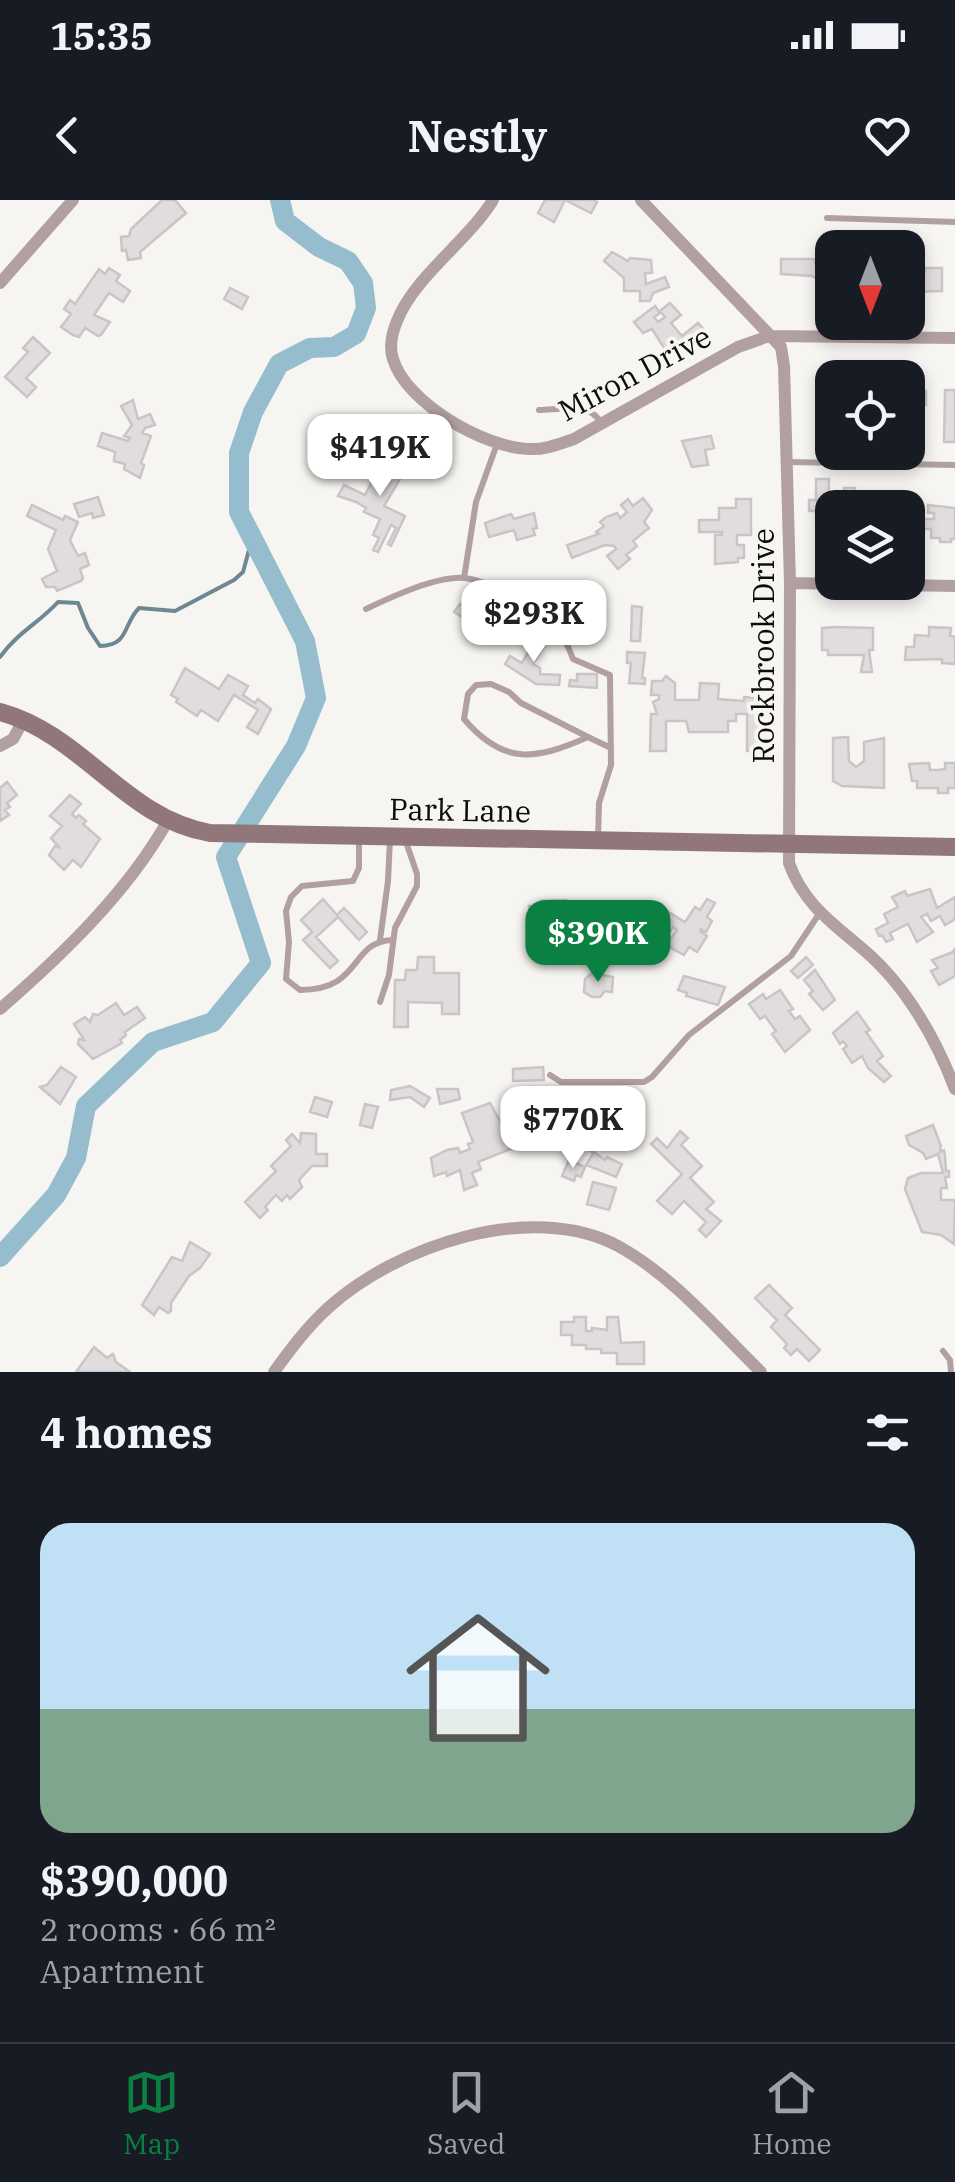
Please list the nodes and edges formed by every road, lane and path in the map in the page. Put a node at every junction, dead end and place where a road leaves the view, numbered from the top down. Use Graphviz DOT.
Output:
graph roads {
  1 [pos="73,200"];
  2 [pos="493,200"];
  3 [pos="641,200"];
  4 [pos="827,218"];
  5 [pos="955,222"];
  6 [pos="0,283"];
  7 [pos="769,336"];
  8 [pos="955,338"];
  9 [pos="539,410"];
  10 [pos="601,423"];
  11 [pos="497,444"];
  12 [pos="786,462"];
  13 [pos="955,465"];
  14 [pos="464,578"];
  15 [pos="790,583"];
  16 [pos="955,586"];
  17 [pos="366,610"];
  18 [pos="0,712"];
  19 [pos="24,720"];
  20 [pos="588,737"];
  21 [pos="0,746"];
  22 [pos="611,748"];
  23 [pos="167,822"];
  24 [pos="359,836"];
  25 [pos="397,838"];
  26 [pos="598,841"];
  27 [pos="789,844"];
  28 [pos="955,847"];
  29 [pos="819,914"];
  30 [pos="380,940"];
  31 [pos="392,940"];
  32 [pos="380,1002"];
  33 [pos="0,1010"];
  34 [pos="550,1075"];
  35 [pos="955,1089"];
  36 [pos="942,1351"];
  37 [pos="274,1372"];
  38 [pos="761,1372"];
  39 [pos="951,1372"];
  1 -- 6 [label="street"];
  2 -- 11 [label="street, Miron Drive"];
  3 -- 7 [label="street, Rockbrook Drive"];
  4 -- 5 [label="lane"];
  7 -- 8 [label="street"];
  7 -- 10 [label="street, Miron Drive"];
  7 -- 12 [label="street, Rockbrook Drive"];
  9 -- 10 [label="lane"];
  10 -- 11 [label="street, Miron Drive"];
  11 -- 14 [label="lane"];
  12 -- 13 [label="lane"];
  12 -- 15 [label="street, Rockbrook Drive"];
  14 -- 17 [label="lane"];
  14 -- 22 [label="lane"];
  15 -- 16 [label="street"];
  15 -- 27 [label="street, Rockbrook Drive"];
  18 -- 19 [label="street, Park Lane"];
  19 -- 21 [label="street"];
  19 -- 23 [label="street, Park Lane"];
  20 -- 20 [label="lane"];
  20 -- 22 [label="lane"];
  22 -- 26 [label="lane"];
  23 -- 24 [label="street, Park Lane"];
  23 -- 33 [label="street"];
  24 -- 25 [label="street, Park Lane"];
  24 -- 30 [label="lane"];
  25 -- 26 [label="street, Park Lane"];
  25 -- 30 [label="lane"];
  25 -- 31 [label="lane"];
  26 -- 27 [label="street, Park Lane"];
  27 -- 28 [label="street, Park Lane"];
  27 -- 29 [label="street, Rockbrook Drive"];
  29 -- 34 [label="lane"];
  29 -- 35 [label="street, Rockbrook Drive"];
  30 -- 31 [label="lane"];
  31 -- 32 [label="lane"];
  36 -- 39 [label="lane"];
  37 -- 38 [label="street"];
}
